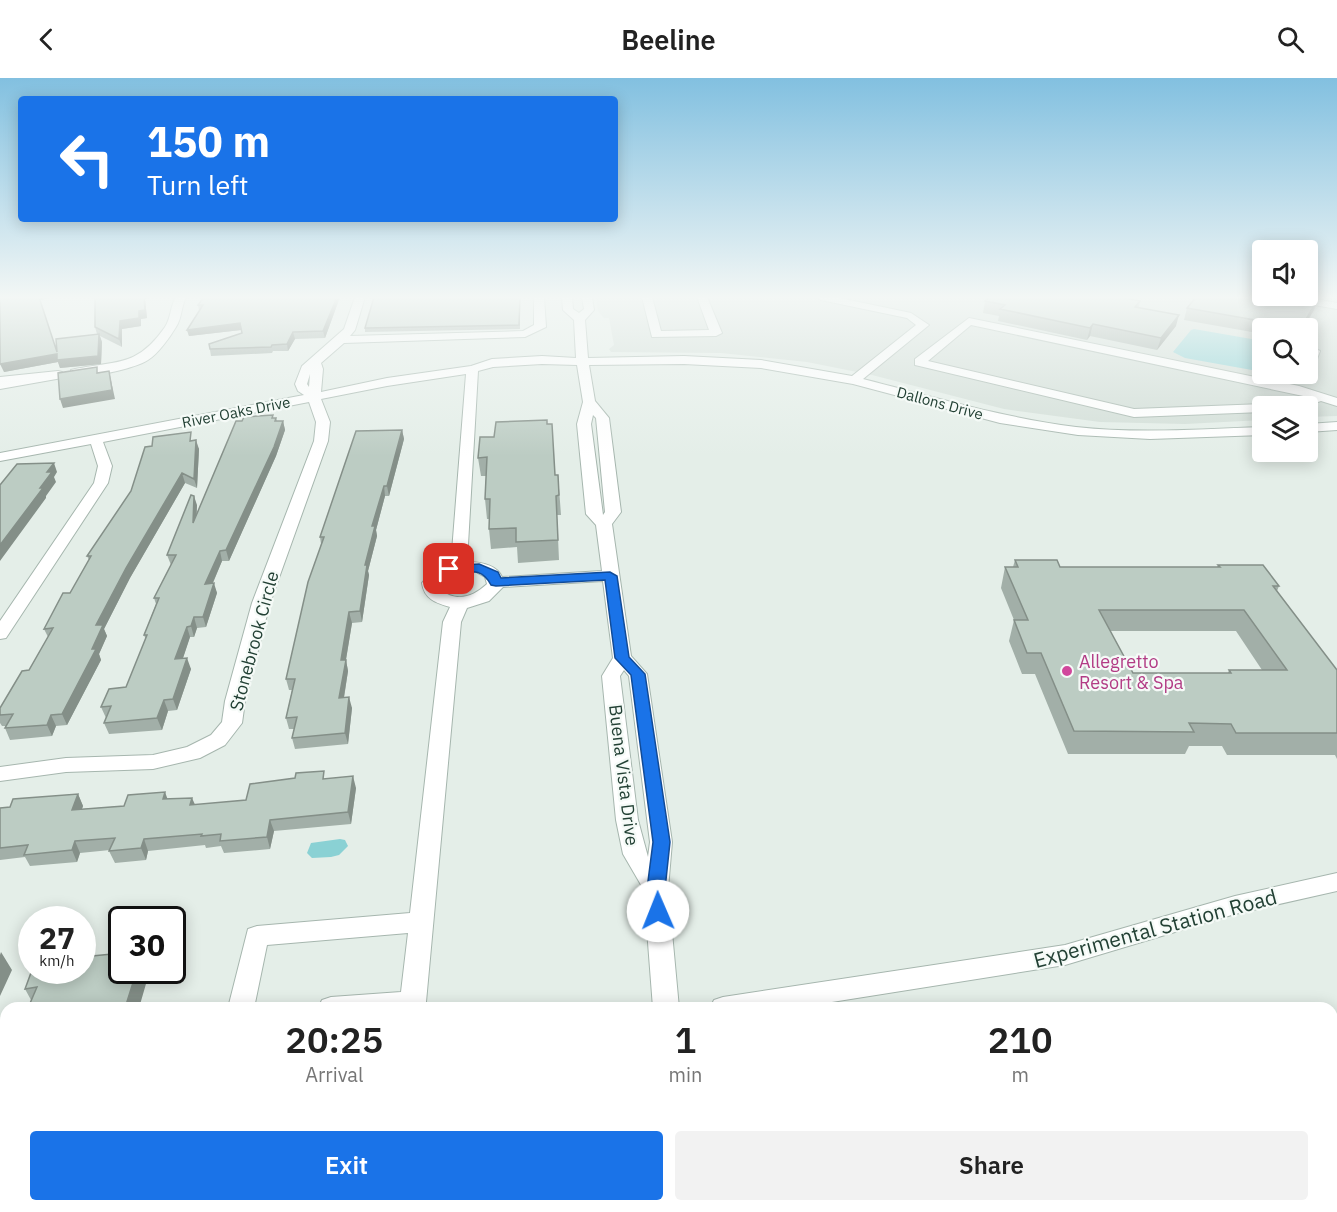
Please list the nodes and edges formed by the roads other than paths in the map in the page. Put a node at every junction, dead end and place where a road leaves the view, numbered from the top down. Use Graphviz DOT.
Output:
graph roads {
  1 [pos="151,350"];
  2 [pos="329,350"];
  3 [pos="581,350"];
  4 [pos="893,350"];
  5 [pos="926,350"];
  6 [pos="1107,350"];
  7 [pos="932,351"];
  8 [pos="582,362"];
  9 [pos="472,369"];
  10 [pos="58,375"];
  11 [pos="854,380"];
  12 [pos="0,381"];
  13 [pos="1301,384"];
  14 [pos="0,385"];
  15 [pos="1299,390"];
  16 [pos="1323,396"];
  17 [pos="314,397"];
  18 [pos="1318,398"];
  19 [pos="1337,402"];
  20 [pos="1252,408"];
  21 [pos="1337,426"];
  22 [pos="1318,427"];
  23 [pos="1252,430"];
  24 [pos="96,440"];
  25 [pos="0,457"];
  26 [pos="459,567"];
  27 [pos="610,576"];
  28 [pos="496,582"];
  29 [pos="459,603"];
  30 [pos="0,634"];
  31 [pos="622,658"];
  32 [pos="0,774"];
  33 [pos="1337,882"];
  34 [pos="656,889"];
  35 [pos="422,922"];
  36 [pos="242,1002"];
  37 [pos="413,1002"];
  38 [pos="665,1002"];
  39 [pos="762,1002"];
  1 -- 10 [label="street"];
  2 -- 17 [label="street"];
  3 -- 8 [label="street, Buena Vista Drive"];
  4 -- 11 [label="street"];
  5 -- 7 [label="street"];
  6 -- 15 [label="street"];
  7 -- 20 [label="street"];
  8 -- 9 [label="street, River Oaks Drive"];
  8 -- 11 [label="street, Dallons Drive"];
  8 -- 27 [label="street, Buena Vista Drive"];
  9 -- 17 [label="street, River Oaks Drive"];
  9 -- 26 [label="street"];
  10 -- 12 [label="street"];
  10 -- 14 [label="street"];
  11 -- 23 [label="street, Dallons Drive"];
  13 -- 15 [label="street"];
  15 -- 16 [label="street"];
  16 -- 18 [label="street"];
  16 -- 19 [label="street"];
  17 -- 24 [label="street, River Oaks Drive"];
  17 -- 32 [label="street, Stonebrook Circle"];
  21 -- 22 [label="street"];
  24 -- 25 [label="street, River Oaks Drive"];
  24 -- 30 [label="street"];
  26 -- 28 [label="street"];
  26 -- 29 [label="street"];
  27 -- 28 [label="street"];
  27 -- 31 [label="street, Buena Vista Drive"];
  28 -- 29 [label="street"];
  29 -- 35 [label="street"];
  31 -- 34 [label="street, Buena Vista Drive"];
  31 -- 34 [label="street, Buena Vista Drive"];
  33 -- 39 [label="street, Experimental Station Road"];
  34 -- 38 [label="street, Buena Vista Drive"];
  35 -- 36 [label="street"];
  35 -- 37 [label="street"];
}
